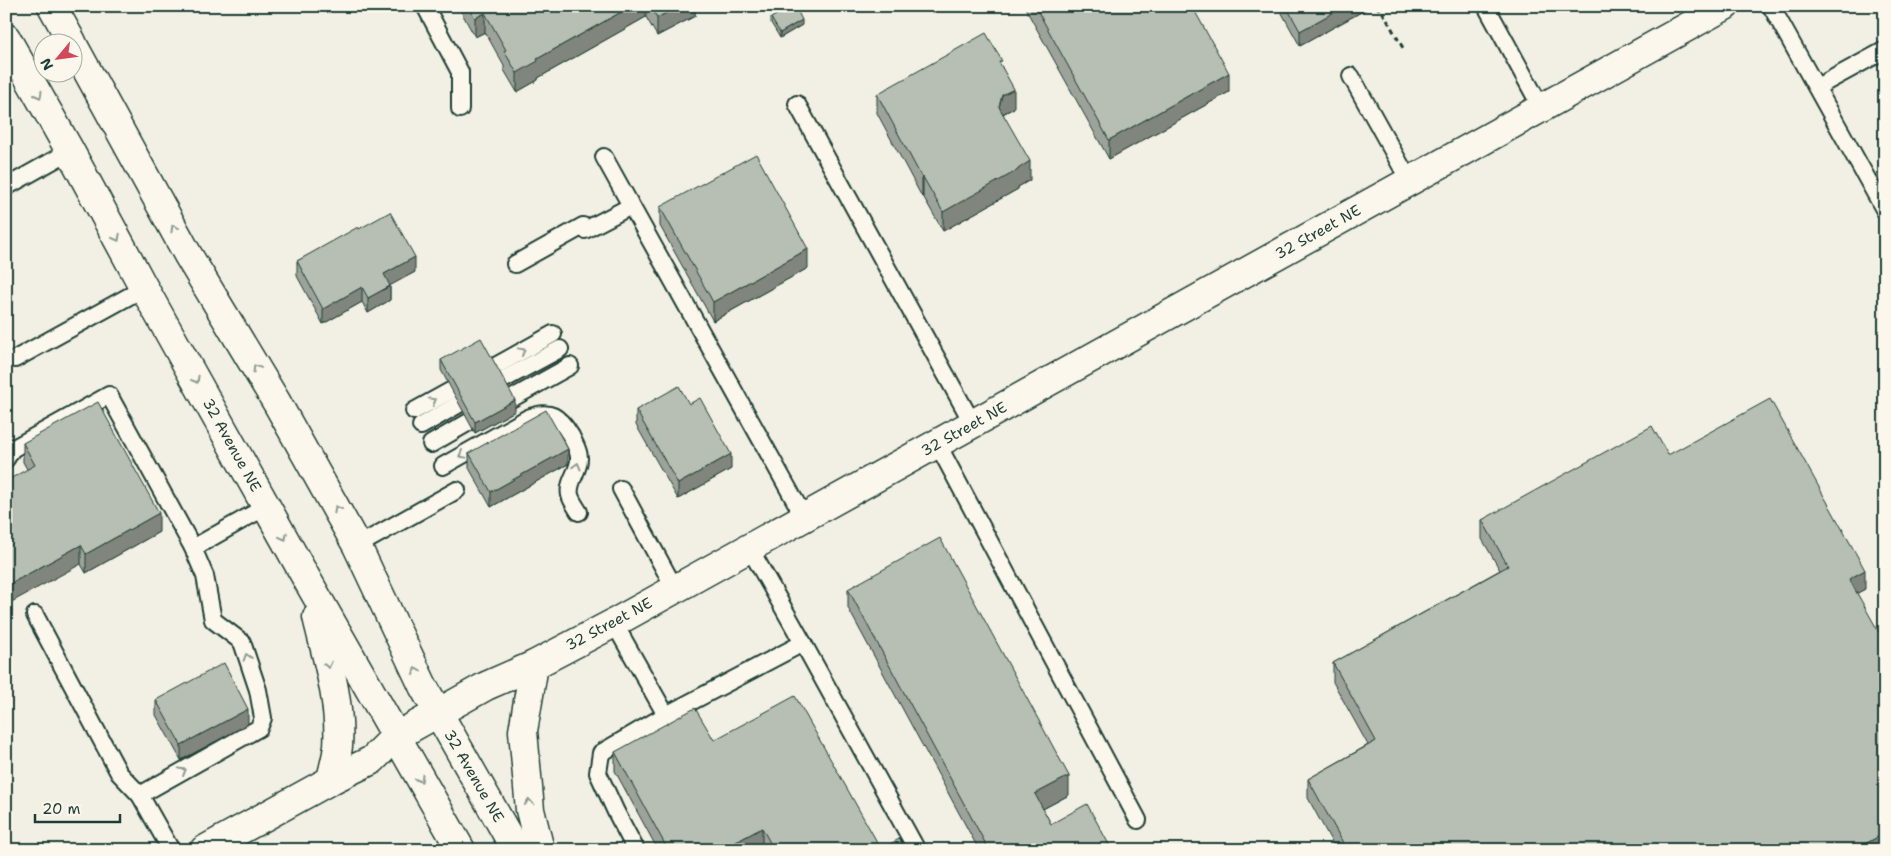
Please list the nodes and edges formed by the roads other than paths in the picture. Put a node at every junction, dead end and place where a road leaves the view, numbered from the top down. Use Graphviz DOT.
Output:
graph roads {
  1 [pos="52,6"];
  2 [pos="425,6"];
  3 [pos="1486,6"];
  4 [pos="1725,6"];
  5 [pos="1771,6"];
  6 [pos="66,32"];
  7 [pos="6,38"];
  8 [pos="1885,50"];
  9 [pos="82,61"];
  10 [pos="1351,76"];
  11 [pos="1817,87"];
  12 [pos="797,104"];
  13 [pos="460,109"];
  14 [pos="1542,109"];
  15 [pos="70,151"];
  16 [pos="604,157"];
  17 [pos="1410,182"];
  18 [pos="6,187"];
  19 [pos="631,206"];
  20 [pos="1885,211"];
  21 [pos="515,264"];
  22 [pos="144,288"];
  23 [pos="556,342"];
  24 [pos="15,359"];
  25 [pos="570,366"];
  26 [pos="496,375"];
  27 [pos="455,397"];
  28 [pos="510,400"];
  29 [pos="418,418"];
  30 [pos="469,422"];
  31 [pos="973,424"];
  32 [pos="937,443"];
  33 [pos="431,444"];
  34 [pos="6,459"];
  35 [pos="443,466"];
  36 [pos="621,489"];
  37 [pos="456,490"];
  38 [pos="267,506"];
  39 [pos="579,512"];
  40 [pos="804,517"];
  41 [pos="357,546"];
  42 [pos="749,547"];
  43 [pos="193,548"];
  44 [pos="309,584"];
  45 [pos="675,588"];
  46 [pos="35,615"];
  47 [pos="614,622"];
  48 [pos="803,643"];
  49 [pos="534,665"];
  50 [pos="438,714"];
  51 [pos="666,715"];
  52 [pos="396,737"];
  53 [pos="331,780"];
  54 [pos="140,795"];
  55 [pos="1138,820"];
  56 [pos="211,848"];
  57 [pos="170,850"];
  58 [pos="461,850"];
  59 [pos="516,850"];
  60 [pos="540,850"];
  61 [pos="636,850"];
  62 [pos="917,850"];
  1 -- 6 [label="main road, 32 Avenue NE"];
  2 -- 13 [label="lane"];
  3 -- 14 [label="lane"];
  4 -- 14 [label="main road, 32 Street NE"];
  5 -- 11 [label="lane"];
  7 -- 15 [label="main road, 32 Avenue NE, one-way"];
  8 -- 11 [label="lane"];
  41 -- 9 [label="main road, 32 Avenue NE, one-way"];
  10 -- 17 [label="lane"];
  11 -- 20 [label="lane"];
  12 -- 31 [label="lane"];
  14 -- 17 [label="main road, 32 Street NE"];
  15 -- 18 [label="lane"];
  15 -- 22 [label="main road, 32 Avenue NE, one-way"];
  16 -- 19 [label="lane"];
  17 -- 31 [label="main road, 32 Street NE"];
  19 -- 21 [label="lane"];
  19 -- 40 [label="lane"];
  22 -- 24 [label="lane"];
  22 -- 38 [label="main road, 32 Avenue NE, one-way"];
  26 -- 23 [label="lane, one-way"];
  25 -- 28 [label="lane"];
  29 -- 27 [label="lane, one-way"];
  30 -- 33 [label="lane"];
  31 -- 32 [label="main road, 32 Street NE"];
  32 -- 40 [label="main road, 32 Street NE"];
  32 -- 55 [label="lane"];
  34 -- 43 [label="lane"];
  39 -- 35 [label="lane, one-way"];
  36 -- 45 [label="lane"];
  37 -- 41 [label="lane"];
  38 -- 43 [label="lane"];
  38 -- 44 [label="main road, 32 Avenue NE, one-way"];
  40 -- 42 [label="main road, 32 Street NE"];
  50 -- 41 [label="main road, 32 Avenue NE, one-way"];
  42 -- 45 [label="main road, 32 Street NE"];
  42 -- 48 [label="lane"];
  54 -- 43 [label="lane, one-way"];
  44 -- 52 [label="main road, 32 Avenue NE"];
  44 -- 53 [label="main road, one-way"];
  45 -- 47 [label="main road, 32 Street NE"];
  46 -- 54 [label="lane"];
  47 -- 49 [label="main road, 32 Street NE"];
  47 -- 51 [label="lane"];
  48 -- 51 [label="lane"];
  48 -- 62 [label="lane"];
  49 -- 50 [label="main road, 32 Street NE"];
  60 -- 49 [label="main road, one-way"];
  50 -- 52 [label="main road, 32 Street NE"];
  50 -- 59 [label="main road, 32 Avenue NE"];
  51 -- 61 [label="lane"];
  52 -- 53 [label="main road, 32 Street NE"];
  52 -- 58 [label="main road, 32 Avenue NE, one-way"];
  53 -- 56 [label="main road, 32 Street NE"];
  54 -- 57 [label="lane"];
}
